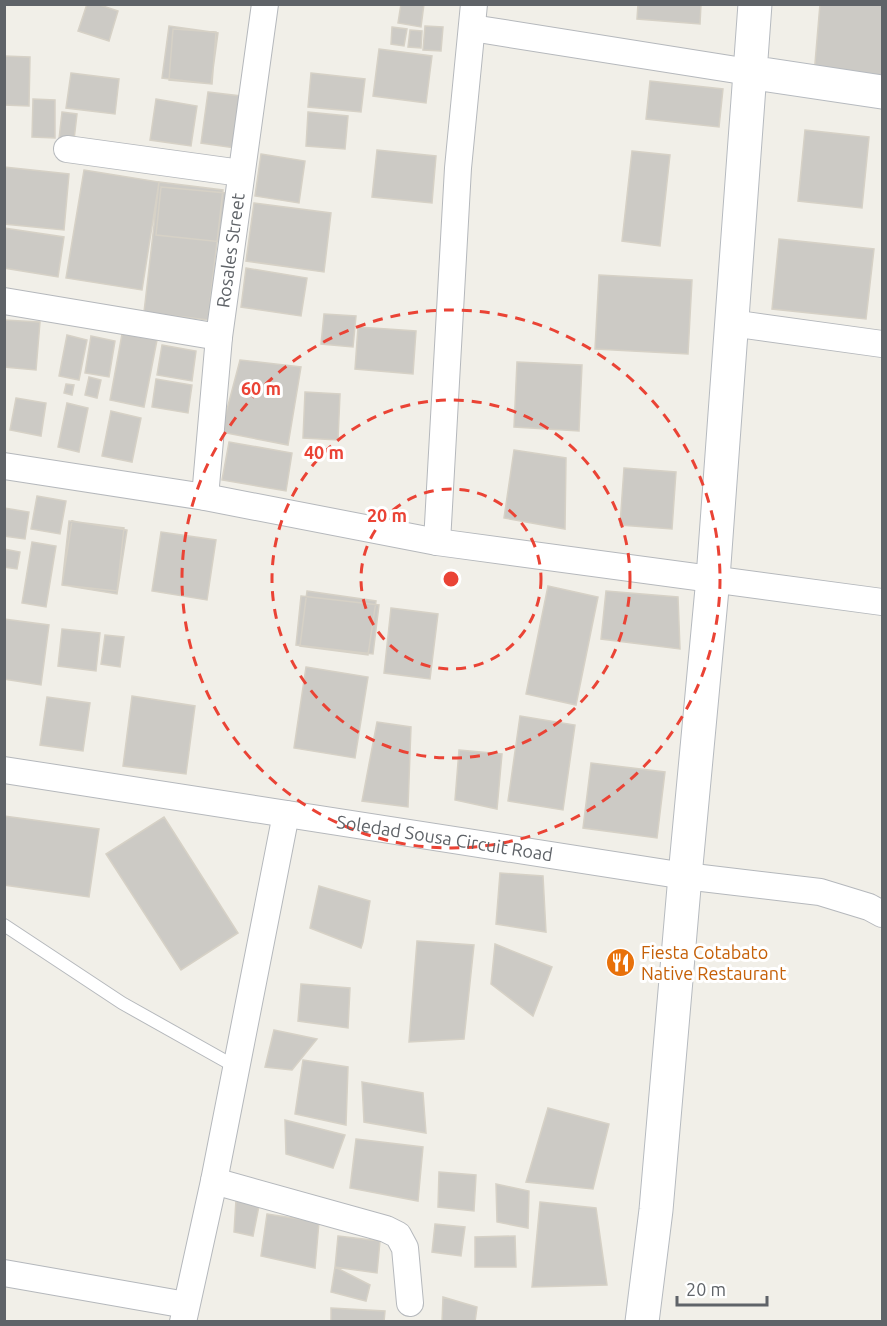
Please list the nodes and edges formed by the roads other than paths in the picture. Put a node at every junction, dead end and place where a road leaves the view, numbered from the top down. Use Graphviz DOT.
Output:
graph roads {
  1 [pos="264,4"];
  2 [pos="755,4"];
  3 [pos="473,16"];
  4 [pos="749,72"];
  5 [pos="882,92"];
  6 [pos="67,149"];
  7 [pos="241,173"];
  8 [pos="4,301"];
  9 [pos="731,323"];
  10 [pos="219,337"];
  11 [pos="882,344"];
  12 [pos="4,466"];
  13 [pos="205,497"];
  14 [pos="437,542"];
  15 [pos="713,578"];
  16 [pos="882,602"];
  17 [pos="4,770"];
  18 [pos="286,814"];
  19 [pos="685,876"];
  20 [pos="882,915"];
  21 [pos="4,925"];
  22 [pos="236,1067"];
  23 [pos="214,1181"];
  24 [pos="4,1273"];
  25 [pos="410,1303"];
  26 [pos="184,1313"];
  27 [pos="642,1322"];
  1 -- 7 [label="street, Rosales Street"];
  2 -- 4 [label="main road"];
  3 -- 4 [label="street"];
  3 -- 14 [label="street"];
  4 -- 5 [label="main road"];
  4 -- 9 [label="main road"];
  6 -- 7 [label="street"];
  7 -- 10 [label="street, Rosales Street"];
  8 -- 10 [label="street"];
  9 -- 11 [label="street"];
  9 -- 15 [label="main road"];
  10 -- 13 [label="street, Rosales Street"];
  12 -- 13 [label="street"];
  13 -- 14 [label="street"];
  14 -- 15 [label="street"];
  15 -- 16 [label="street"];
  15 -- 19 [label="main road"];
  17 -- 18 [label="street, Soledad Sousa Circuit Road"];
  18 -- 19 [label="street, Soledad Sousa Circuit Road"];
  18 -- 22 [label="street"];
  19 -- 20 [label="street, Soledad Sousa Circuit Road"];
  19 -- 27 [label="main road"];
  21 -- 22 [label="lane"];
  22 -- 23 [label="street"];
  23 -- 25 [label="street"];
  23 -- 26 [label="street"];
  24 -- 26 [label="street"];
}
